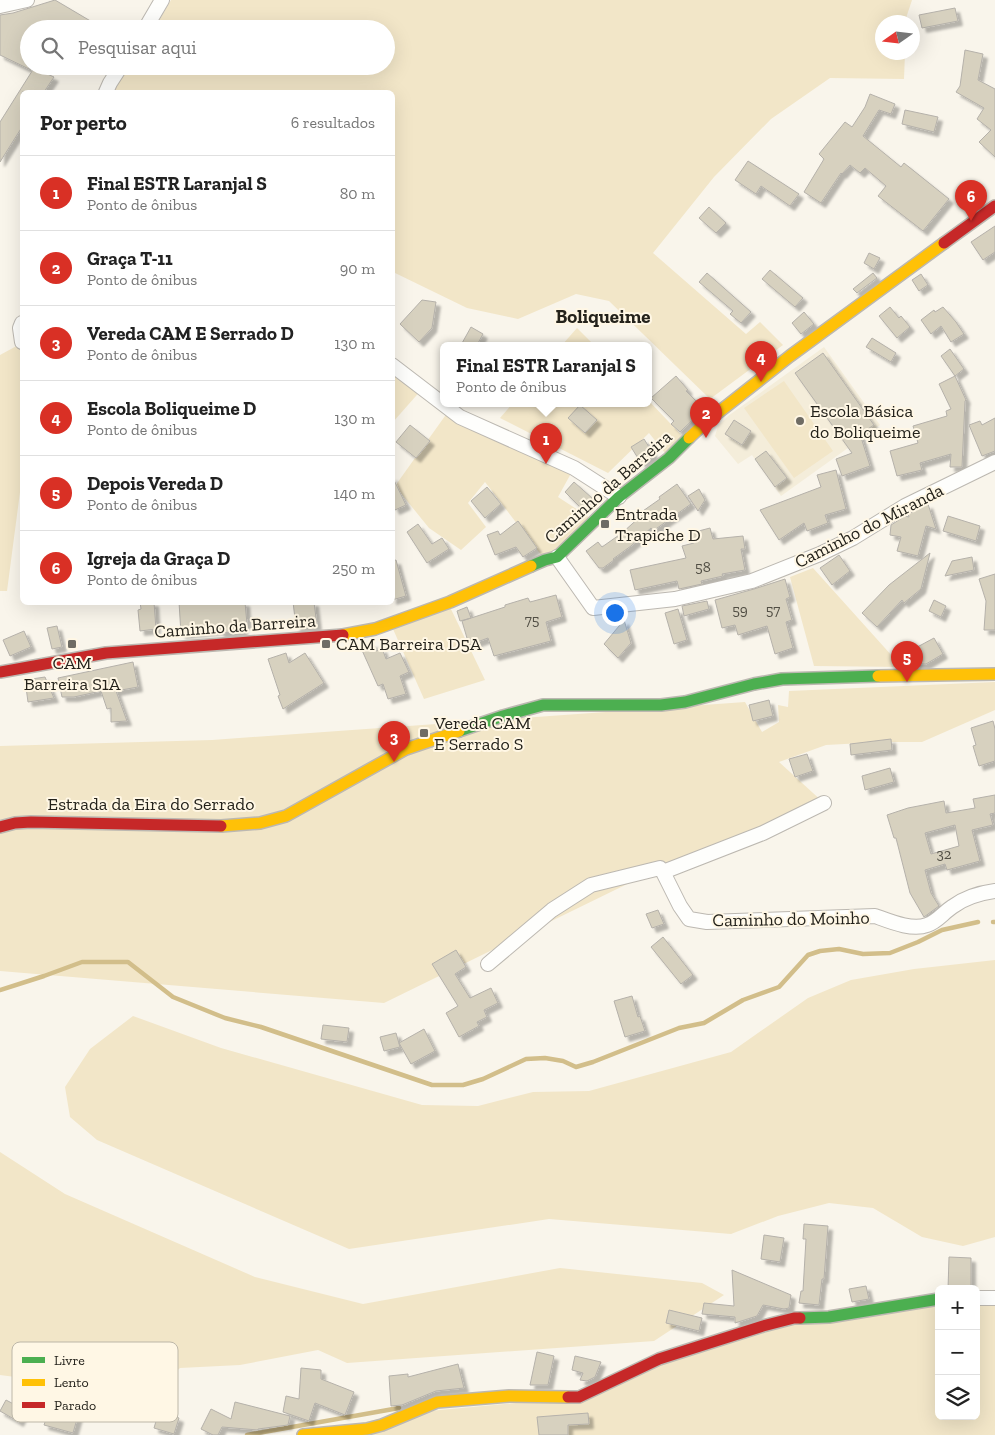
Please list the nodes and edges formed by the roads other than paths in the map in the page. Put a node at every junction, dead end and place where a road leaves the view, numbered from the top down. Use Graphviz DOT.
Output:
graph roads {
  1 [pos="27,0"];
  2 [pos="162,0"];
  3 [pos="0,6"];
  4 [pos="150,20"];
  5 [pos="115,75"];
  6 [pos="107,90"];
  7 [pos="995,206"];
  8 [pos="395,366"];
  9 [pos="440,402"];
  10 [pos="446,407"];
  11 [pos="995,462"];
  12 [pos="619,497"];
  13 [pos="557,557"];
  14 [pos="0,672"];
  15 [pos="995,674"];
  16 [pos="824,803"];
  17 [pos="0,827"];
  18 [pos="663,872"];
  19 [pos="995,891"];
  20 [pos="488,964"];
  21 [pos="980,1298"];
  22 [pos="995,1298"];
  23 [pos="935,1300"];
  24 [pos="303,1435"];
  1 -- 3 [label="street"];
  2 -- 4 [label="street"];
  5 -- 6 [label="street"];
  7 -- 12 [label="street, Caminho da Barreira"];
  8 -- 9 [label="street"];
  10 -- 12 [label="street"];
  11 -- 13 [label="street, Caminho do Miranda"];
  12 -- 13 [label="street, Caminho da Barreira"];
  13 -- 14 [label="street, Caminho da Barreira"];
  15 -- 17 [label="street, Estrada da Eira do Serrado"];
  16 -- 18 [label="street"];
  18 -- 19 [label="street, Caminho do Moinho"];
  18 -- 20 [label="street"];
  21 -- 22 [label="street"];
  23 -- 24 [label="street"];
}
